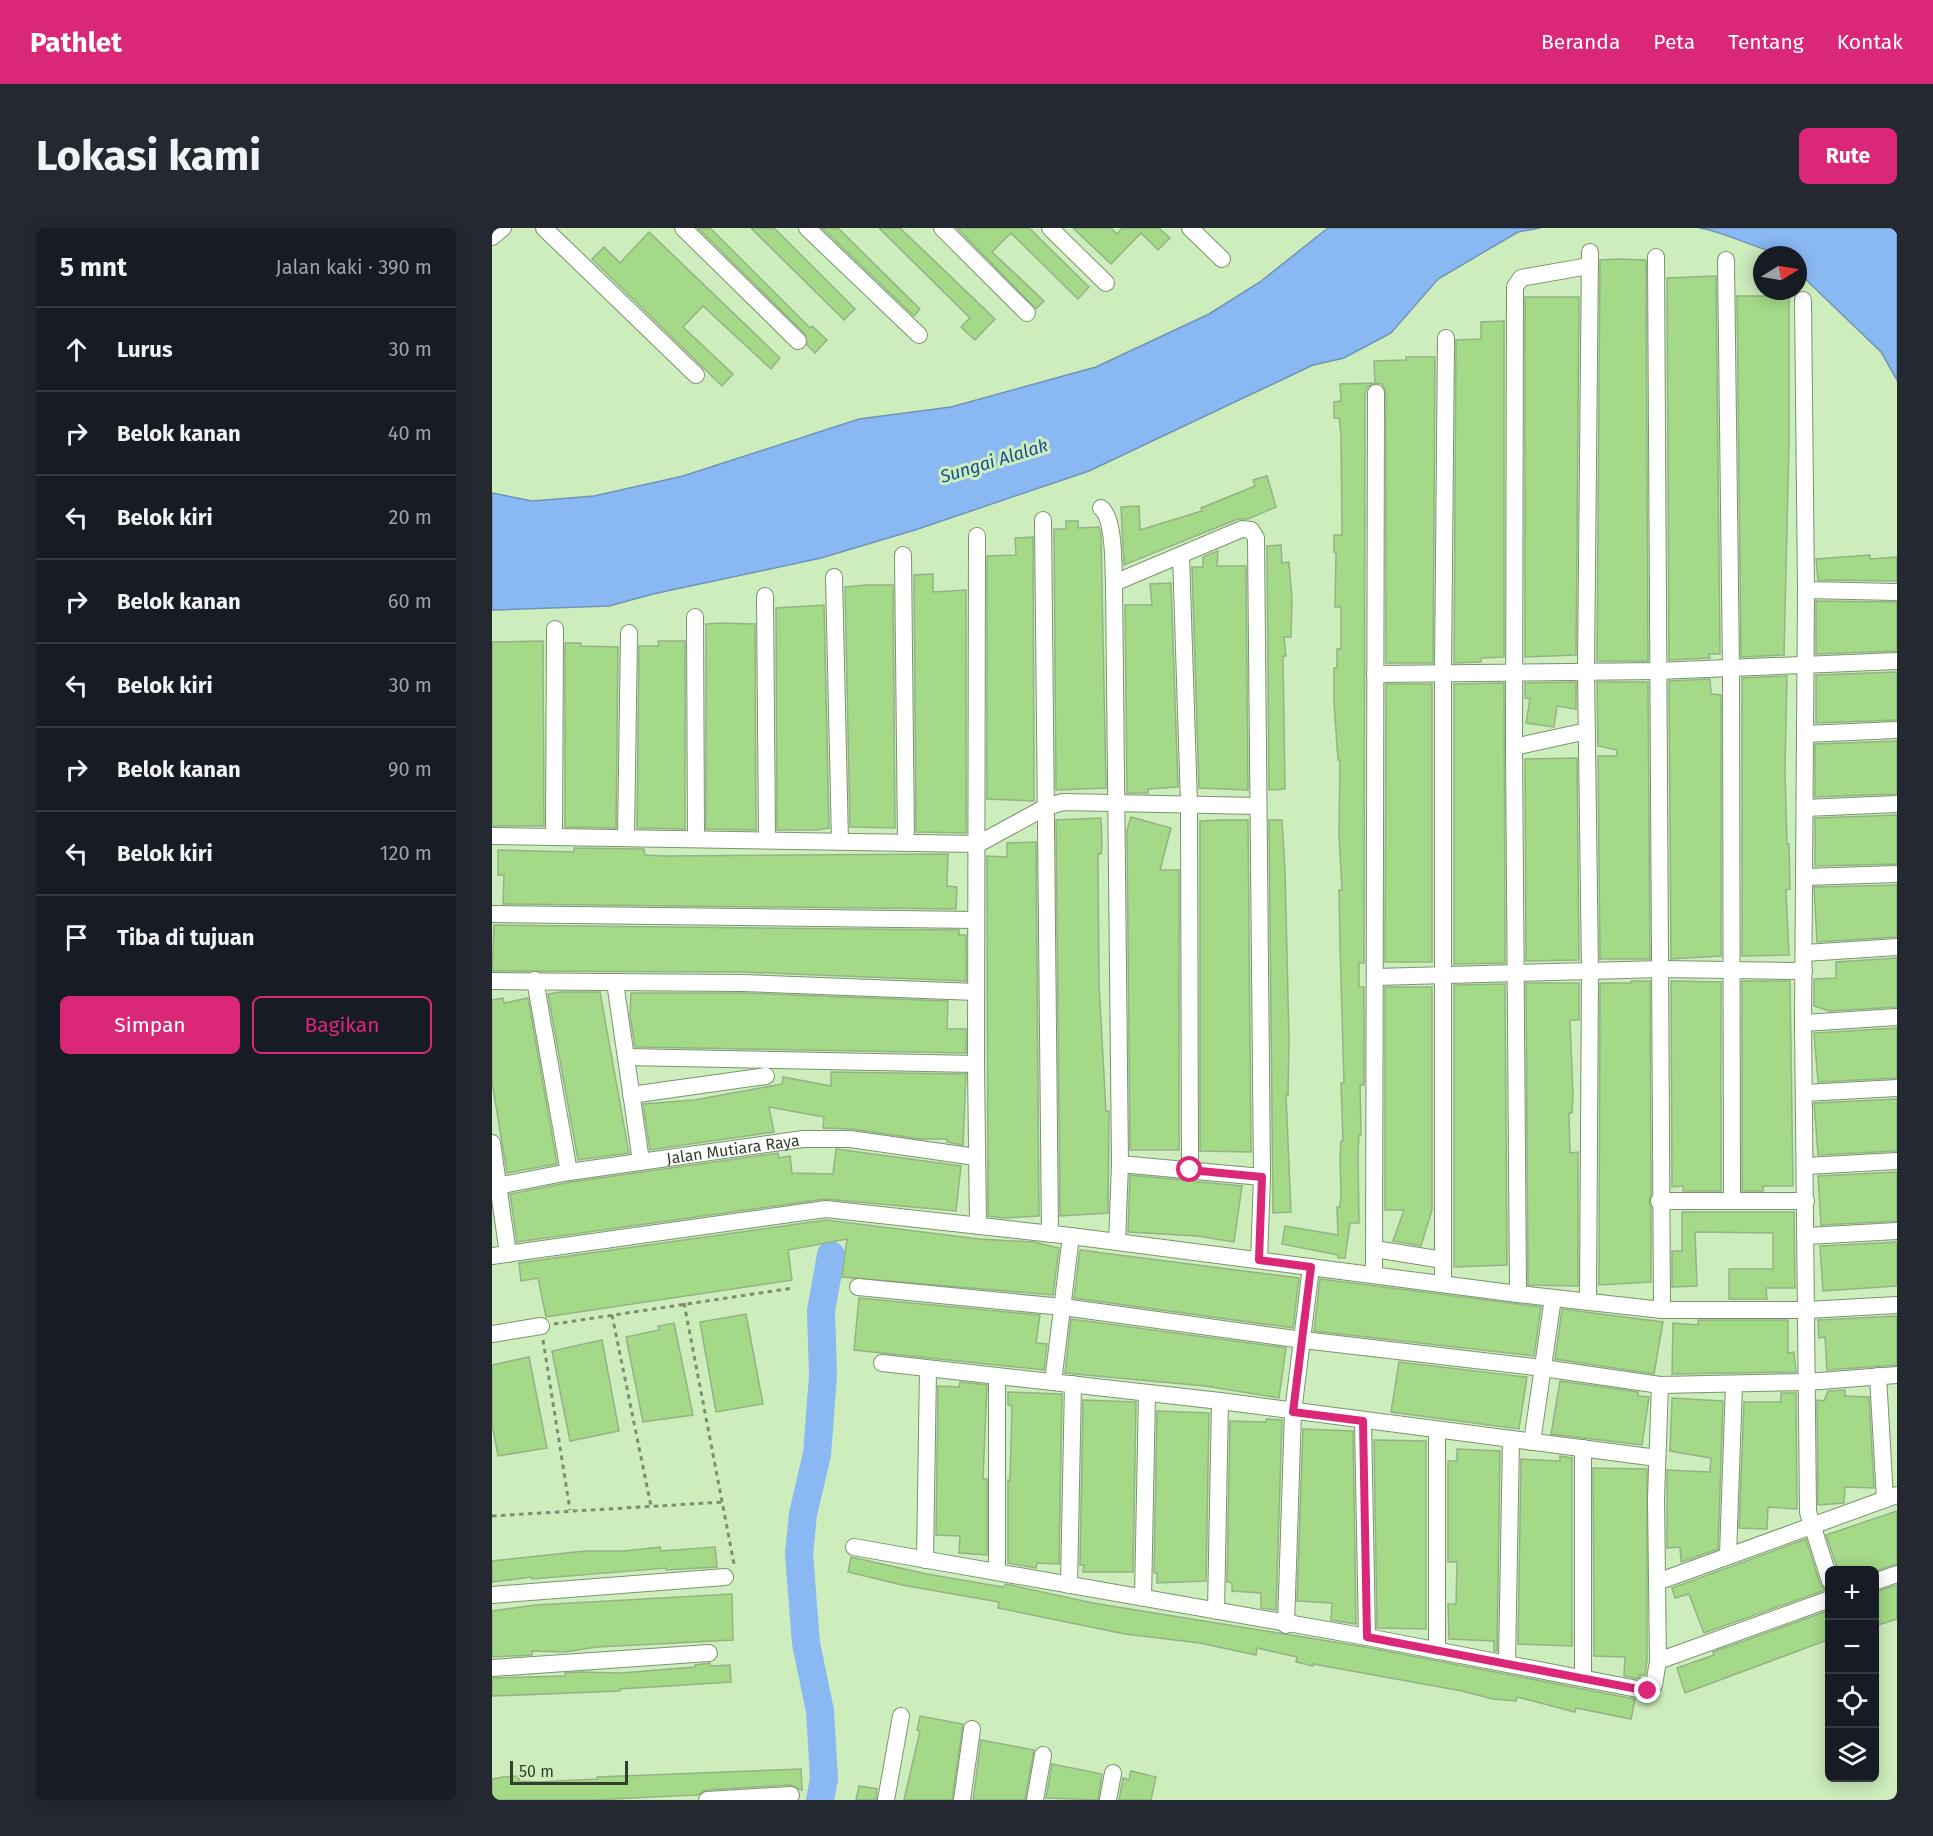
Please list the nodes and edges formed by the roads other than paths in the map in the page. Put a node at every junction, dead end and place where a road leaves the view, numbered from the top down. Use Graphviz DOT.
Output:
graph roads {
  1 [pos="503,228"];
  2 [pos="544,228"];
  3 [pos="683,228"];
  4 [pos="807,228"];
  5 [pos="942,228"];
  6 [pos="1050,228"];
  7 [pos="1190,228"];
  8 [pos="492,237"];
  9 [pos="1656,257"];
  10 [pos="1222,259"];
  11 [pos="1726,261"];
  12 [pos="1106,283"];
  13 [pos="1803,300"];
  14 [pos="1027,312"];
  15 [pos="919,335"];
  16 [pos="1446,338"];
  17 [pos="798,341"];
  18 [pos="696,375"];
  19 [pos="1376,393"];
  20 [pos="1101,508"];
  21 [pos="1043,520"];
  22 [pos="977,536"];
  23 [pos="903,555"];
  24 [pos="1180,555"];
  25 [pos="834,577"];
  26 [pos="1114,583"];
  27 [pos="1806,590"];
  28 [pos="1897,592"];
  29 [pos="765,596"];
  30 [pos="695,616"];
  31 [pos="555,629"];
  32 [pos="629,633"];
  33 [pos="1897,661"];
  34 [pos="1806,664"];
  35 [pos="1731,668"];
  36 [pos="1586,670"];
  37 [pos="1657,670"];
  38 [pos="1443,672"];
  39 [pos="1514,672"];
  40 [pos="1375,674"];
  41 [pos="1897,730"];
  42 [pos="1587,731"];
  43 [pos="1805,734"];
  44 [pos="1514,747"];
  45 [pos="1115,801"];
  46 [pos="1189,804"];
  47 [pos="1897,804"];
  48 [pos="1258,806"];
  49 [pos="1046,807"];
  50 [pos="1805,808"];
  51 [pos="492,836"];
  52 [pos="554,837"];
  53 [pos="626,837"];
  54 [pos="696,838"];
  55 [pos="767,840"];
  56 [pos="840,842"];
  57 [pos="906,843"];
  58 [pos="978,844"];
  59 [pos="1897,874"];
  60 [pos="1804,877"];
  61 [pos="492,914"];
  62 [pos="976,920"];
  63 [pos="1897,947"];
  64 [pos="1805,952"];
  65 [pos="1662,969"];
  66 [pos="1731,969"];
  67 [pos="1590,971"];
  68 [pos="1804,971"];
  69 [pos="1517,973"];
  70 [pos="1444,974"];
  71 [pos="1376,977"];
  72 [pos="535,980"];
  73 [pos="492,981"];
  74 [pos="615,982"];
  75 [pos="976,992"];
  76 [pos="1897,1017"];
  77 [pos="1803,1023"];
  78 [pos="626,1057"];
  79 [pos="976,1064"];
  80 [pos="766,1076"];
  81 [pos="1897,1088"];
  82 [pos="1804,1093"];
  83 [pos="631,1095"];
  84 [pos="492,1143"];
  85 [pos="976,1157"];
  86 [pos="641,1161"];
  87 [pos="1897,1161"];
  88 [pos="1120,1164"];
  89 [pos="1806,1166"];
  90 [pos="1190,1170"];
  91 [pos="569,1172"];
  92 [pos="1262,1177"];
  93 [pos="495,1186"];
  94 [pos="1731,1199"];
  95 [pos="1659,1201"];
  96 [pos="1806,1201"];
  97 [pos="978,1226"];
  98 [pos="1897,1231"];
  99 [pos="1050,1234"];
  100 [pos="1071,1236"];
  101 [pos="1807,1236"];
  102 [pos="1118,1242"];
  103 [pos="1375,1249"];
  104 [pos="500,1255"];
  105 [pos="1259,1260"];
  106 [pos="1443,1260"];
  107 [pos="1311,1267"];
  108 [pos="1374,1275"];
  109 [pos="1443,1284"];
  110 [pos="858,1287"];
  111 [pos="1518,1294"];
  112 [pos="1553,1298"];
  113 [pos="1588,1301"];
  114 [pos="1897,1305"];
  115 [pos="1063,1307"];
  116 [pos="1662,1310"];
  117 [pos="1807,1310"];
  118 [pos="541,1326"];
  119 [pos="492,1334"];
  120 [pos="1303,1340"];
  121 [pos="882,1363"];
  122 [pos="1543,1368"];
  123 [pos="928,1369"];
  124 [pos="1897,1375"];
  125 [pos="1878,1376"];
  126 [pos="997,1377"];
  127 [pos="1053,1382"];
  128 [pos="1807,1382"];
  129 [pos="1073,1384"];
  130 [pos="1660,1385"];
  131 [pos="1734,1385"];
  132 [pos="1148,1393"];
  133 [pos="1220,1401"];
  134 [pos="1293,1412"];
  135 [pos="1363,1421"];
  136 [pos="1437,1430"];
  137 [pos="1511,1439"];
  138 [pos="1532,1442"];
  139 [pos="1583,1448"];
  140 [pos="1657,1458"];
  141 [pos="1891,1497"];
  142 [pos="1811,1527"];
  143 [pos="854,1547"];
  144 [pos="1728,1555"];
  145 [pos="925,1560"];
  146 [pos="1825,1567"];
  147 [pos="997,1572"];
  148 [pos="1897,1574"];
  149 [pos="725,1577"];
  150 [pos="1879,1581"];
  151 [pos="1657,1582"];
  152 [pos="1069,1585"];
  153 [pos="492,1594"];
  154 [pos="1143,1599"];
  155 [pos="1825,1601"];
  156 [pos="1216,1611"];
  157 [pos="1286,1625"];
  158 [pos="1367,1637"];
  159 [pos="1437,1651"];
  160 [pos="709,1653"];
  161 [pos="1658,1660"];
  162 [pos="1508,1663"];
  163 [pos="492,1668"];
  164 [pos="1583,1677"];
  165 [pos="901,1716"];
  166 [pos="972,1729"];
  167 [pos="1043,1755"];
  168 [pos="1113,1773"];
  169 [pos="790,1795"];
  170 [pos="708,1800"];
  171 [pos="886,1800"];
  172 [pos="962,1800"];
  173 [pos="1035,1800"];
  174 [pos="1108,1800"];
  1 -- 8 [label="street"];
  2 -- 18 [label="street"];
  3 -- 17 [label="street"];
  4 -- 15 [label="street"];
  5 -- 14 [label="street"];
  6 -- 12 [label="street"];
  7 -- 10 [label="street"];
  9 -- 37 [label="street"];
  11 -- 35 [label="street"];
  13 -- 27 [label="street"];
  16 -- 38 [label="street"];
  19 -- 40 [label="street"];
  20 -- 26 [label="street"];
  21 -- 49 [label="street"];
  22 -- 58 [label="street"];
  23 -- 57 [label="street"];
  24 -- 26 [label="street"];
  24 -- 46 [label="street"];
  24 -- 48 [label="street"];
  25 -- 56 [label="street"];
  26 -- 45 [label="street"];
  27 -- 28 [label="street"];
  27 -- 34 [label="street"];
  29 -- 55 [label="street"];
  30 -- 54 [label="street"];
  31 -- 52 [label="street"];
  32 -- 53 [label="street"];
  33 -- 34 [label="street"];
  34 -- 35 [label="street"];
  34 -- 43 [label="street"];
  35 -- 37 [label="street"];
  35 -- 66 [label="street"];
  36 -- 37 [label="street"];
  36 -- 39 [label="street"];
  36 -- 39 [label="street"];
  36 -- 42 [label="street"];
  37 -- 65 [label="street"];
  38 -- 39 [label="street"];
  38 -- 40 [label="street"];
  38 -- 70 [label="street"];
  39 -- 44 [label="street"];
  40 -- 71 [label="street"];
  41 -- 43 [label="street"];
  42 -- 44 [label="street"];
  42 -- 67 [label="street"];
  43 -- 50 [label="street"];
  44 -- 69 [label="street"];
  45 -- 46 [label="street"];
  45 -- 49 [label="street"];
  45 -- 88 [label="street"];
  46 -- 48 [label="street"];
  46 -- 90 [label="street"];
  47 -- 50 [label="street"];
  48 -- 92 [label="street"];
  49 -- 58 [label="street"];
  49 -- 99 [label="street"];
  50 -- 60 [label="street"];
  51 -- 52 [label="street"];
  52 -- 53 [label="street"];
  53 -- 54 [label="street"];
  54 -- 55 [label="street"];
  55 -- 56 [label="street"];
  56 -- 57 [label="street"];
  57 -- 58 [label="street"];
  58 -- 62 [label="street"];
  59 -- 60 [label="street"];
  60 -- 64 [label="street"];
  61 -- 62 [label="street"];
  62 -- 75 [label="street"];
  63 -- 64 [label="street"];
  64 -- 68 [label="street"];
  65 -- 66 [label="street"];
  65 -- 67 [label="street"];
  65 -- 95 [label="street"];
  66 -- 68 [label="street"];
  66 -- 94 [label="street"];
  67 -- 69 [label="street"];
  67 -- 113 [label="street"];
  68 -- 77 [label="street"];
  69 -- 70 [label="street"];
  69 -- 111 [label="street"];
  70 -- 71 [label="street"];
  70 -- 106 [label="street"];
  71 -- 103 [label="street"];
  72 -- 73 [label="street"];
  72 -- 74 [label="street"];
  72 -- 91 [label="street"];
  74 -- 75 [label="street"];
  74 -- 78 [label="street"];
  75 -- 79 [label="street"];
  76 -- 77 [label="street"];
  77 -- 82 [label="street"];
  78 -- 79 [label="street"];
  78 -- 83 [label="street"];
  79 -- 85 [label="street"];
  80 -- 83 [label="street"];
  81 -- 82 [label="street"];
  82 -- 89 [label="street"];
  83 -- 86 [label="street"];
  84 -- 93 [label="street"];
  85 -- 86 [label="street, Jalan Mutiara Raya"];
  85 -- 97 [label="street"];
  86 -- 91 [label="street, Jalan Mutiara Raya"];
  87 -- 89 [label="street"];
  88 -- 90 [label="street"];
  88 -- 102 [label="street"];
  89 -- 96 [label="street"];
  90 -- 92 [label="street"];
  91 -- 93 [label="street, Jalan Mutiara Raya"];
  92 -- 105 [label="street"];
  93 -- 104 [label="street"];
  94 -- 95 [label="street"];
  94 -- 96 [label="street"];
  95 -- 116 [label="street"];
  96 -- 101 [label="street"];
  97 -- 99 [label="street"];
  97 -- 104 [label="street"];
  98 -- 101 [label="street"];
  99 -- 100 [label="street"];
  100 -- 102 [label="street"];
  100 -- 115 [label="street"];
  101 -- 117 [label="street"];
  102 -- 105 [label="street"];
  103 -- 106 [label="street"];
  103 -- 108 [label="street"];
  105 -- 107 [label="street"];
  106 -- 109 [label="street"];
  107 -- 108 [label="street"];
  107 -- 120 [label="street"];
  108 -- 109 [label="street"];
  109 -- 111 [label="street"];
  110 -- 115 [label="street"];
  111 -- 112 [label="street"];
  112 -- 113 [label="street"];
  112 -- 122 [label="street"];
  113 -- 116 [label="street"];
  114 -- 117 [label="street"];
  115 -- 120 [label="street"];
  115 -- 127 [label="street"];
  116 -- 117 [label="street"];
  117 -- 128 [label="street"];
  118 -- 119 [label="street"];
  120 -- 122 [label="street"];
  120 -- 134 [label="street"];
  121 -- 123 [label="street"];
  122 -- 130 [label="street"];
  122 -- 138 [label="street"];
  123 -- 126 [label="street"];
  123 -- 145 [label="street"];
  124 -- 125 [label="street"];
  125 -- 128 [label="street"];
  125 -- 141 [label="street"];
  126 -- 127 [label="street"];
  126 -- 147 [label="street"];
  127 -- 129 [label="street"];
  128 -- 131 [label="street"];
  128 -- 142 [label="street"];
  129 -- 132 [label="street"];
  129 -- 152 [label="street"];
  130 -- 131 [label="street"];
  130 -- 140 [label="street"];
  131 -- 144 [label="street"];
  132 -- 133 [label="street"];
  132 -- 154 [label="street"];
  133 -- 134 [label="street"];
  133 -- 156 [label="street"];
  134 -- 135 [label="street"];
  134 -- 157 [label="street"];
  135 -- 136 [label="street"];
  135 -- 158 [label="street"];
  136 -- 137 [label="street"];
  136 -- 159 [label="street"];
  137 -- 138 [label="street"];
  137 -- 162 [label="street"];
  138 -- 139 [label="street"];
  139 -- 140 [label="street"];
  139 -- 164 [label="street"];
  140 -- 151 [label="street"];
  141 -- 142 [label="street"];
  142 -- 144 [label="street"];
  142 -- 146 [label="street"];
  143 -- 145 [label="street"];
  144 -- 151 [label="street"];
  145 -- 147 [label="street"];
  147 -- 152 [label="street"];
  148 -- 150 [label="street"];
  149 -- 153 [label="street"];
  151 -- 161 [label="street"];
  152 -- 154 [label="street"];
  154 -- 156 [label="street"];
  155 -- 161 [label="street"];
  156 -- 157 [label="street"];
  157 -- 158 [label="street"];
  158 -- 159 [label="street"];
  159 -- 162 [label="street"];
  160 -- 163 [label="street"];
  161 -- 164 [label="street"];
  162 -- 164 [label="street"];
  165 -- 171 [label="street"];
  166 -- 172 [label="street"];
  167 -- 173 [label="street"];
  168 -- 174 [label="street"];
  169 -- 170 [label="street"];
}
